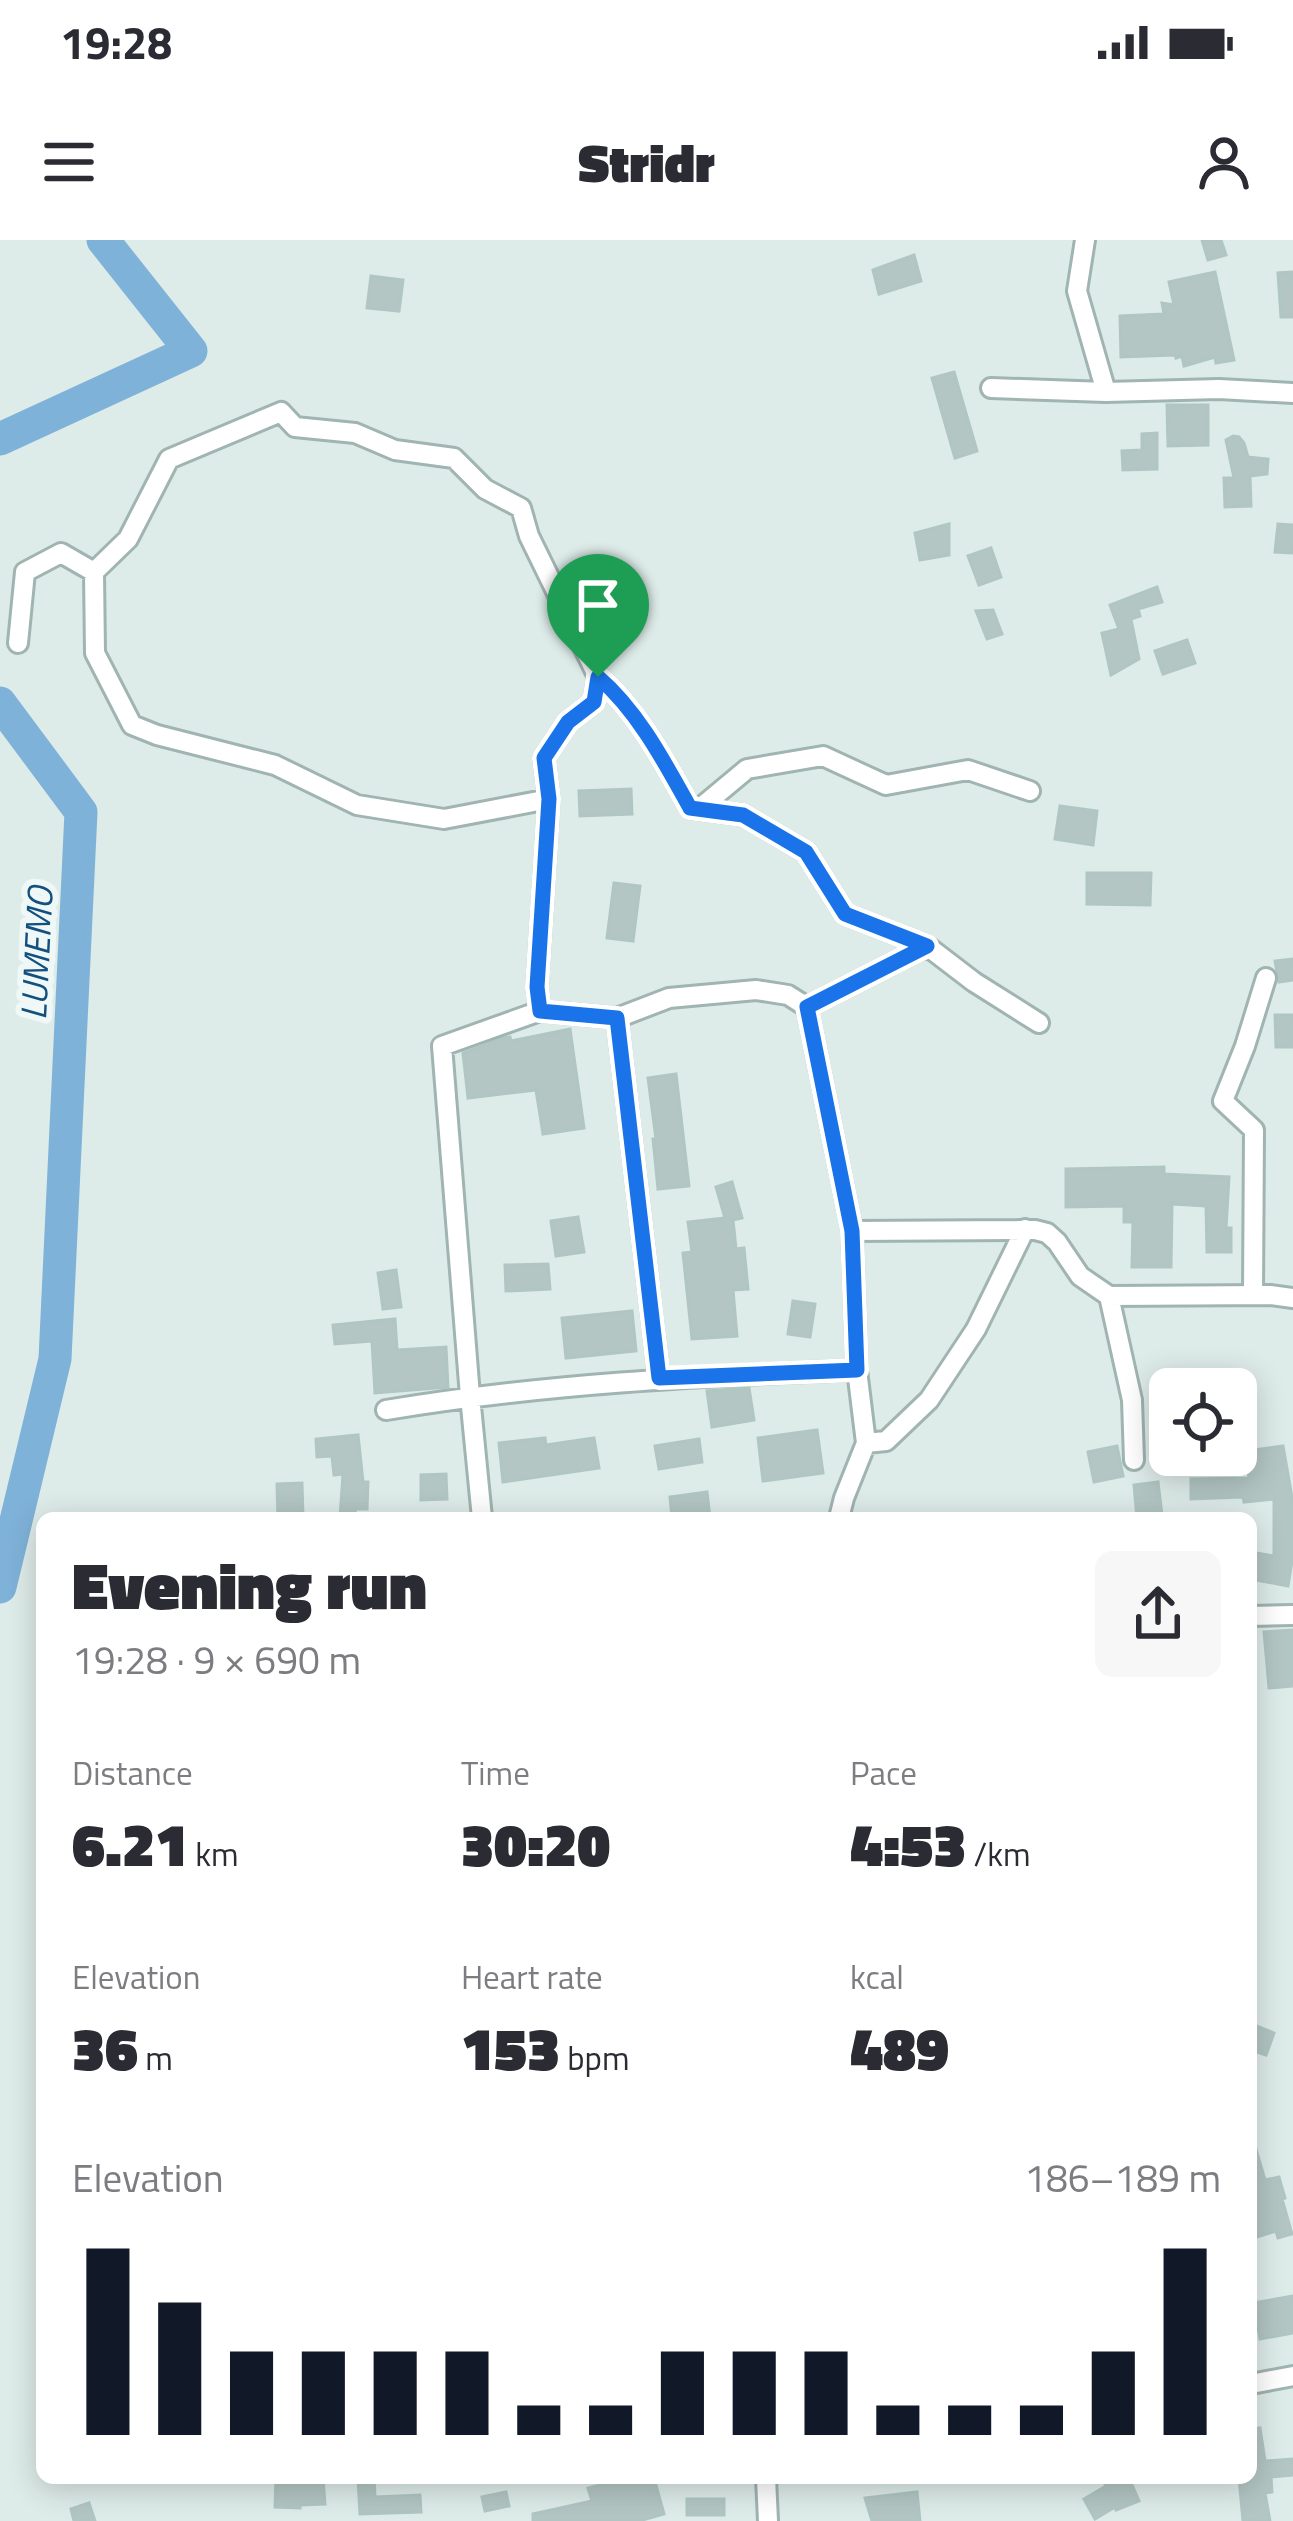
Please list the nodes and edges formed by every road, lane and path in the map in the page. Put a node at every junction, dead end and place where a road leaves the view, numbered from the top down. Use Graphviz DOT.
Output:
graph roads {
  1 [pos="1085,240"];
  2 [pos="991,388"];
  3 [pos="1106,392"];
  4 [pos="1293,393"];
  5 [pos="94,572"];
  6 [pos="18,643"];
  7 [pos="598,677"];
  8 [pos="1030,791"];
  9 [pos="549,799"];
  10 [pos="699,809"];
  11 [pos="927,946"];
  12 [pos="1266,978"];
  13 [pos="807,1007"];
  14 [pos="540,1011"];
  15 [pos="617,1018"];
  16 [pos="1039,1023"];
  17 [pos="1025,1229"];
  18 [pos="852,1231"];
  19 [pos="1253,1295"];
  20 [pos="1109,1296"];
  21 [pos="1293,1298"];
  22 [pos="857,1370"];
  23 [pos="659,1378"];
  24 [pos="470,1396"];
  25 [pos="386,1409"];
  26 [pos="866,1443"];
  27 [pos="1134,1460"];
  28 [pos="481,1512"];
  29 [pos="840,1512"];
  30 [pos="1293,1615"];
  31 [pos="1257,1616"];
  32 [pos="1293,2376"];
  33 [pos="1257,2383"];
  34 [pos="766,2484"];
  35 [pos="768,2521"];
  1 -- 3 [label="street"];
  2 -- 3 [label="street"];
  3 -- 4 [label="street"];
  5 -- 6 [label="street"];
  5 -- 7 [label="street"];
  5 -- 9 [label="street"];
  7 -- 9 [label="street"];
  7 -- 10 [label="street"];
  8 -- 10 [label="street"];
  9 -- 14 [label="street"];
  10 -- 11 [label="street"];
  11 -- 13 [label="street"];
  11 -- 16 [label="street"];
  12 -- 19 [label="street"];
  13 -- 15 [label="street"];
  13 -- 18 [label="street"];
  14 -- 15 [label="street"];
  14 -- 24 [label="street"];
  15 -- 23 [label="street"];
  17 -- 18 [label="street"];
  17 -- 20 [label="street"];
  17 -- 26 [label="street"];
  18 -- 22 [label="street"];
  19 -- 20 [label="street"];
  19 -- 21 [label="street"];
  20 -- 27 [label="street"];
  22 -- 23 [label="street"];
  22 -- 26 [label="street"];
  23 -- 24 [label="street"];
  24 -- 25 [label="street"];
  24 -- 28 [label="street"];
  26 -- 29 [label="street"];
  30 -- 31 [label="street"];
  32 -- 33 [label="street"];
  34 -- 35 [label="street"];
}
